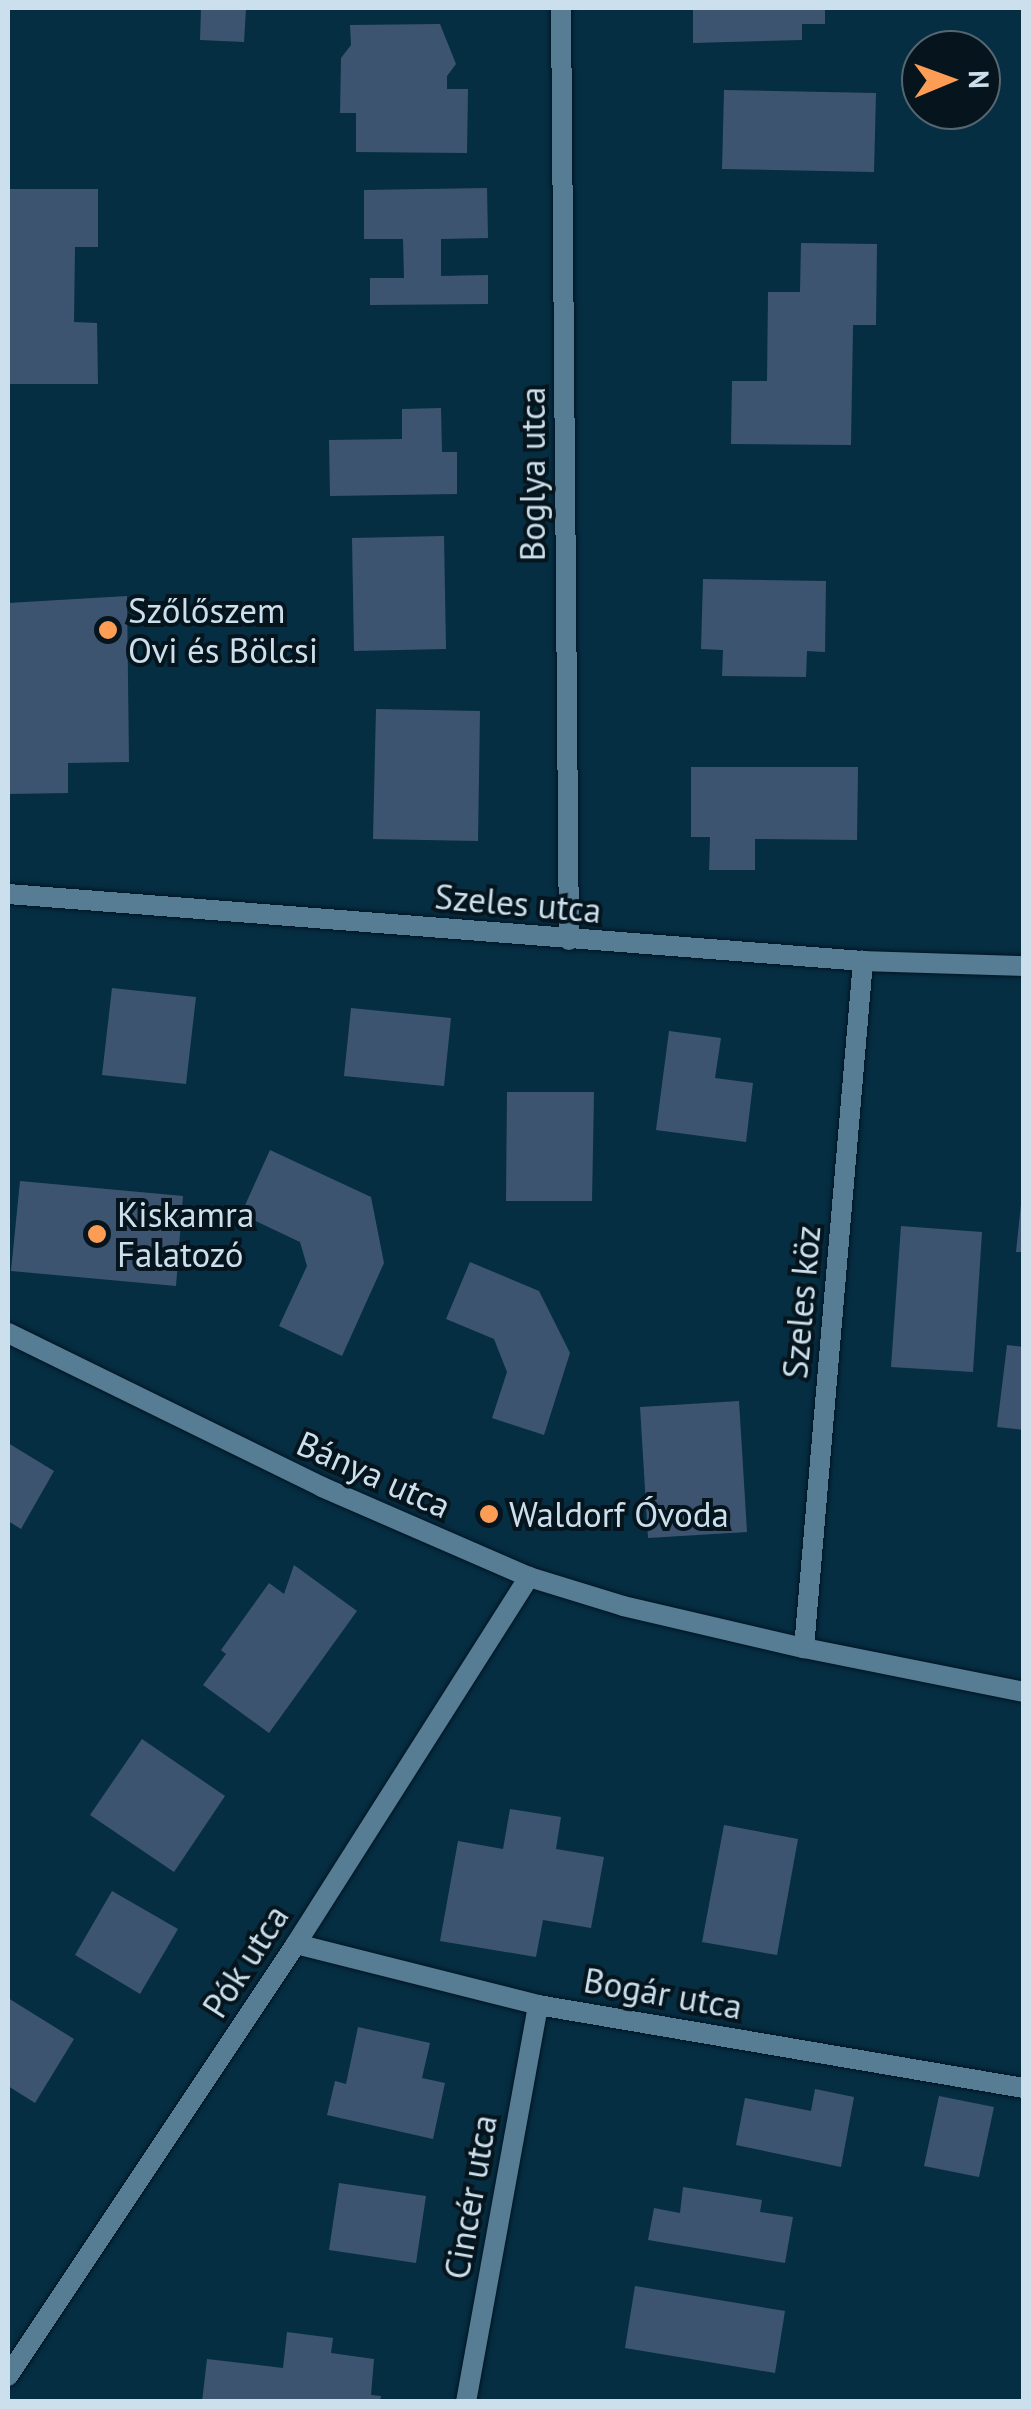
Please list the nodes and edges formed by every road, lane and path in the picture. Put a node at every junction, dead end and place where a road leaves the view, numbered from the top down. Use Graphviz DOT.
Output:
graph roads {
  1 [pos="561,8"];
  2 [pos="8,894"];
  3 [pos="569,940"];
  4 [pos="863,962"];
  5 [pos="1024,966"];
  6 [pos="8,1333"];
  7 [pos="529,1577"];
  8 [pos="804,1648"];
  9 [pos="1024,1692"];
  10 [pos="296,1944"];
  11 [pos="538,2005"];
  12 [pos="1024,2088"];
  13 [pos="8,2376"];
  14 [pos="466,2402"];
  1 -- 3 [label="street, Boglya utca"];
  2 -- 3 [label="street, Szeles utca"];
  3 -- 4 [label="street, Szeles utca"];
  4 -- 5 [label="street, Szeles utca"];
  4 -- 8 [label="street, Szeles köz"];
  6 -- 7 [label="street, Bánya utca"];
  7 -- 8 [label="street, Bánya utca"];
  7 -- 10 [label="street, Pók utca"];
  8 -- 9 [label="street, Bánya utca"];
  10 -- 11 [label="street, Bogár utca"];
  10 -- 13 [label="street, Pók utca"];
  11 -- 12 [label="street, Bogár utca"];
  11 -- 14 [label="street, Cincér utca"];
}
